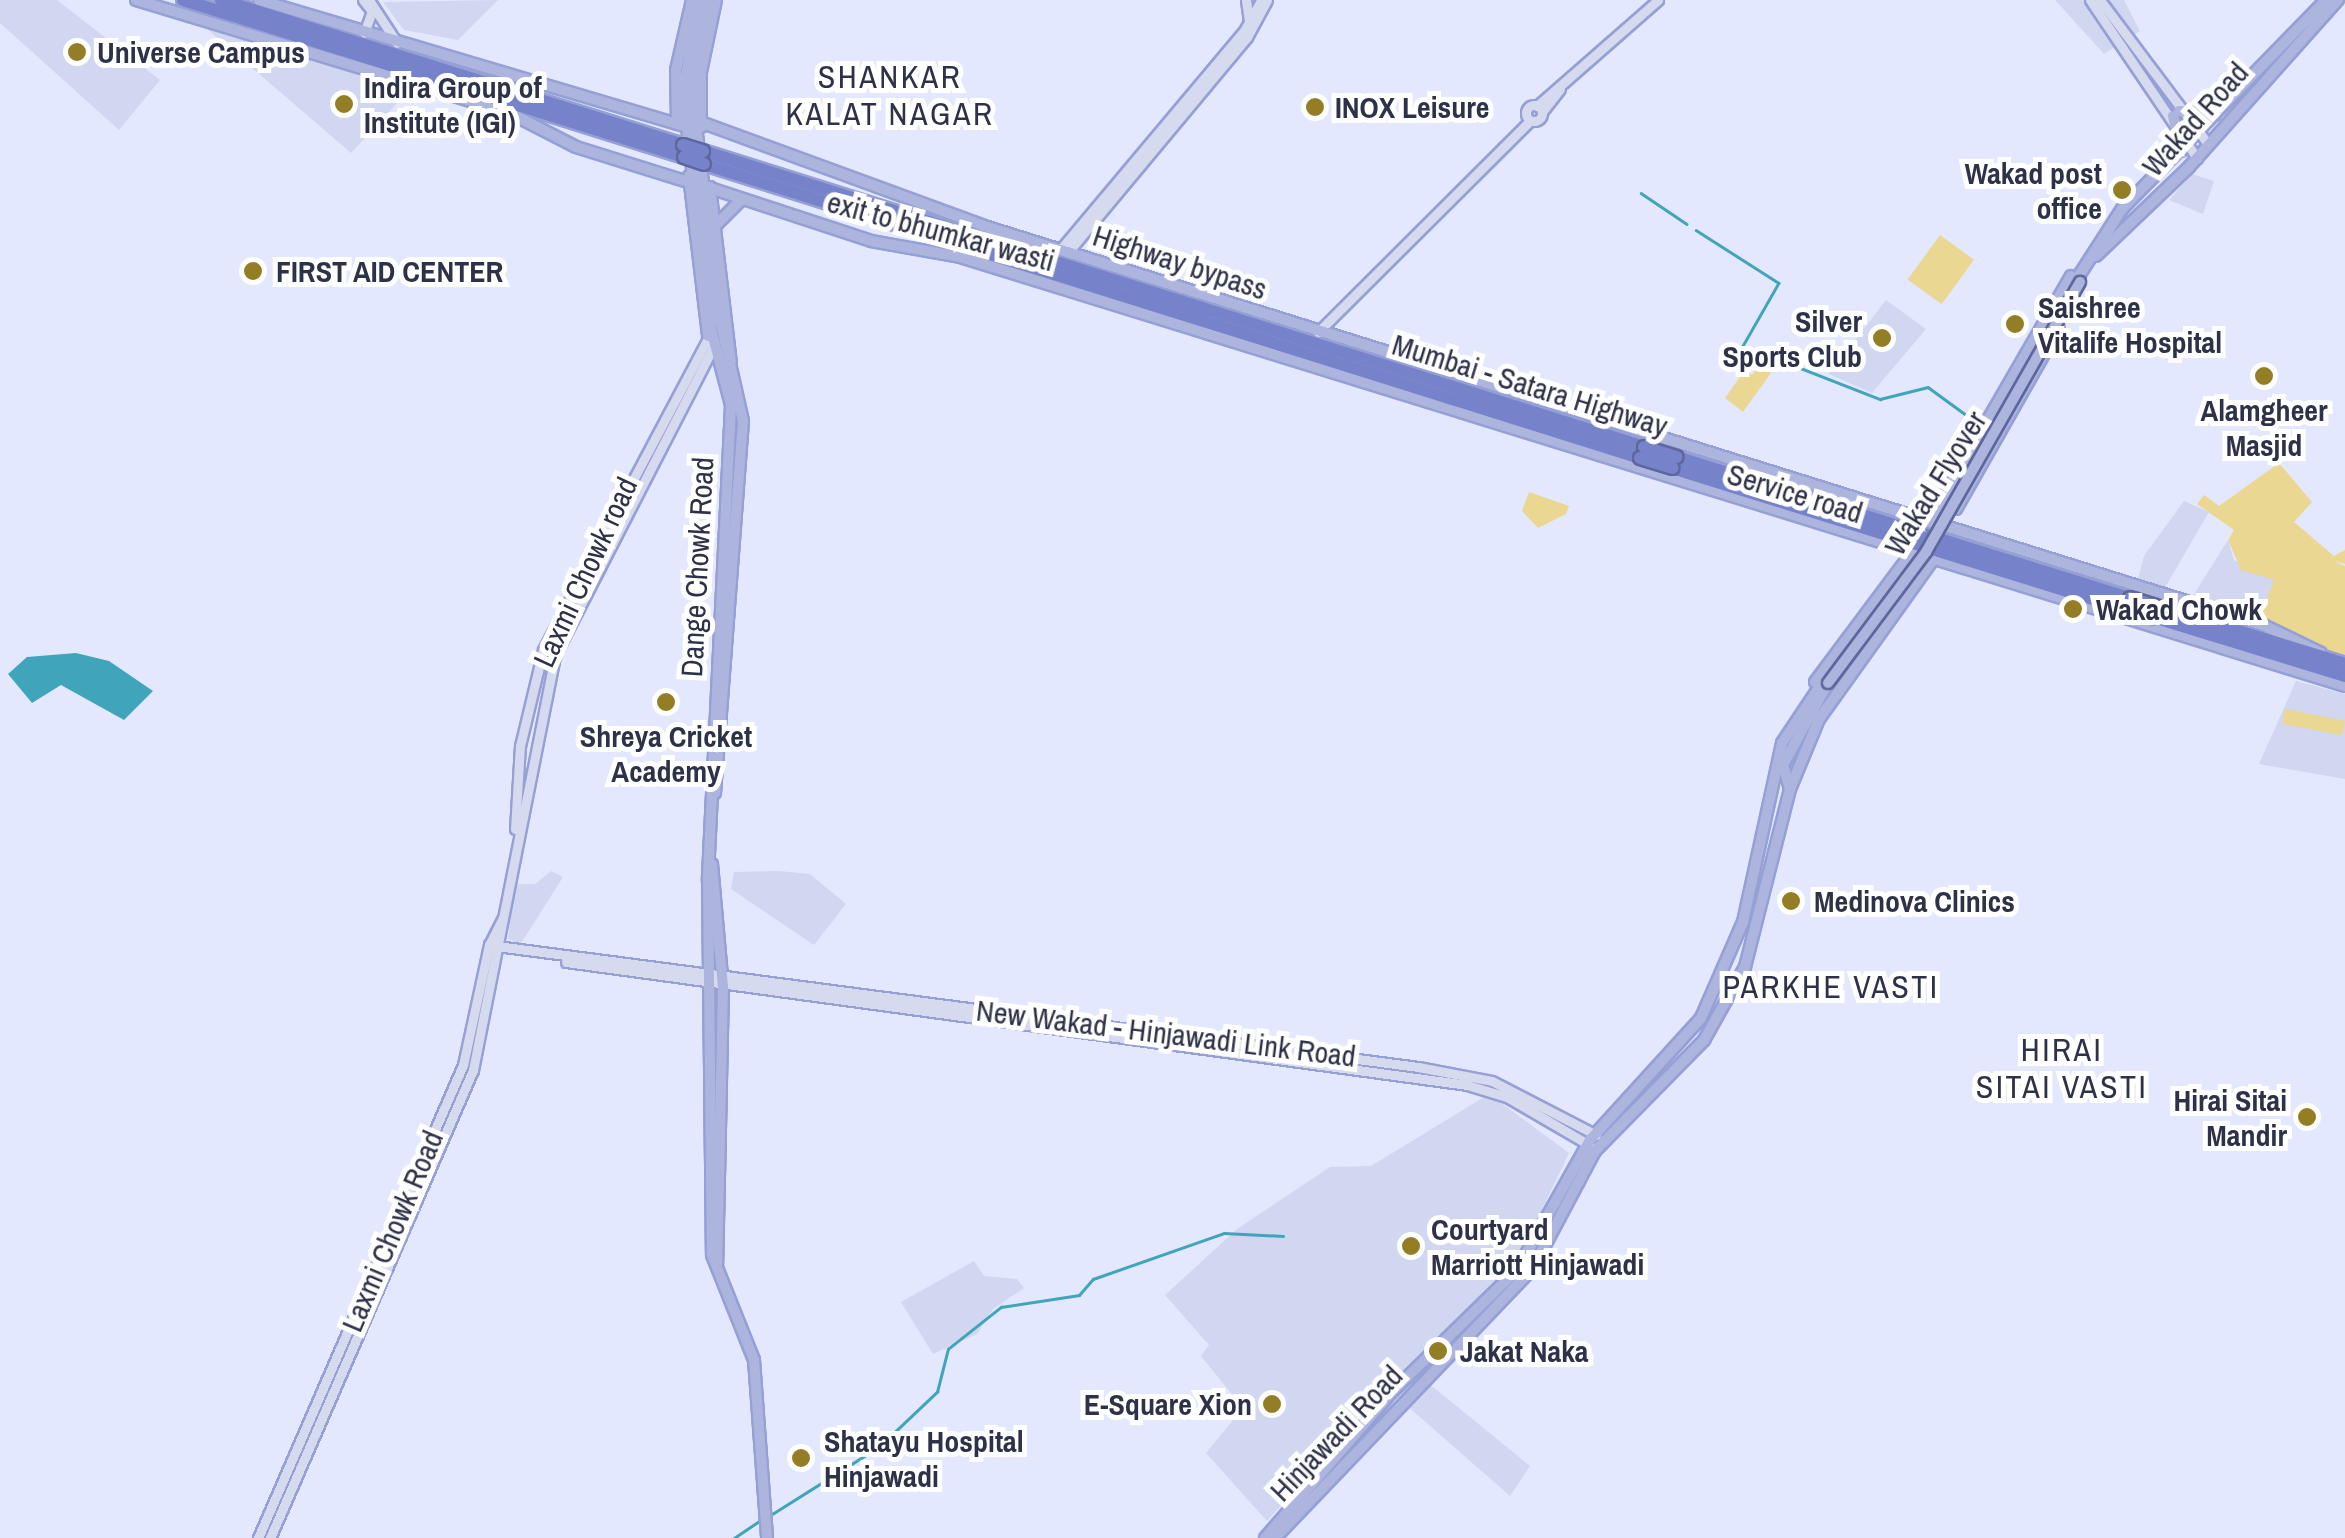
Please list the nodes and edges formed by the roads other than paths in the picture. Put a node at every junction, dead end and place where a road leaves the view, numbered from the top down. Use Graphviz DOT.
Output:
graph roads {
  1 [pos="136,0"];
  2 [pos="182,0"];
  3 [pos="221,0"];
  4 [pos="259,0"];
  5 [pos="696,0"];
  6 [pos="707,0"];
  7 [pos="716,0"];
  8 [pos="1246,0"];
  9 [pos="1264,0"];
  10 [pos="1658,0"];
  11 [pos="2326,0"];
  12 [pos="2338,0"];
  13 [pos="2095,1"];
  14 [pos="370,5"];
  15 [pos="1248,24"];
  16 [pos="364,33"];
  17 [pos="397,43"];
  18 [pos="484,76"];
  19 [pos="1207,81"];
  20 [pos="675,88"];
  21 [pos="2228,107"];
  22 [pos="651,110"];
  23 [pos="2176,113"];
  24 [pos="702,123"];
  25 [pos="682,124"];
  26 [pos="2200,131"];
  27 [pos="2190,142"];
  28 [pos="2208,144"];
  29 [pos="683,151"];
  30 [pos="2181,152"];
  31 [pos="2196,158"];
  32 [pos="697,164"];
  33 [pos="713,189"];
  34 [pos="741,200"];
  35 [pos="976,223"];
  36 [pos="716,226"];
  37 [pos="993,229"];
  38 [pos="964,240"];
  39 [pos="997,250"];
  40 [pos="1064,251"];
  41 [pos="947,254"];
  42 [pos="2085,268"];
  43 [pos="1006,272"];
  44 [pos="1318,332"];
  45 [pos="711,338"];
  46 [pos="726,366"];
  47 [pos="1662,440"];
  48 [pos="1644,453"];
  49 [pos="1972,454"];
  50 [pos="1986,461"];
  51 [pos="1674,462"];
  52 [pos="1926,528"];
  53 [pos="1949,528"];
  54 [pos="1894,550"];
  55 [pos="1910,555"];
  56 [pos="1932,561"];
  57 [pos="1898,572"];
  58 [pos="2143,607"];
  59 [pos="2342,673"];
  60 [pos="1808,707"];
  61 [pos="1790,789"];
  62 [pos="503,918"];
  63 [pos="493,949"];
  64 [pos="717,981"];
  65 [pos="1719,987"];
  66 [pos="1732,994"];
  67 [pos="1596,1143"];
  68 [pos="316,1421"];
  69 [pos="767,1533"];
  70 [pos="260,1538"];
  71 [pos="270,1538"];
  72 [pos="1265,1538"];
  73 [pos="1275,1538"];
  1 -- 32 [label="main road"];
  2 -- 29 [label="highway"];
  3 -- 18 [label="highway"];
  4 -- 16 [label="main road"];
  5 -- 20 [label="main road"];
  5 -- 25 [label="main road"];
  6 -- 32 [label="main road"];
  7 -- 24 [label="main road"];
  8 -- 15 [label="main road"];
  9 -- 15 [label="main road"];
  9 -- 19 [label="main road"];
  10 -- 44 [label="main road"];
  11 -- 21 [label="main road, Wakad Road"];
  12 -- 28 [label="main road, Wakad Road"];
  13 -- 23 [label="main road"];
  14 -- 16 [label="main road"];
  14 -- 17 [label="main road"];
  15 -- 19 [label="main road"];
  16 -- 17 [label="main road"];
  17 -- 18 [label="main road"];
  18 -- 22 [label="main road"];
  18 -- 29 [label="highway"];
  19 -- 40 [label="main road"];
  20 -- 22 [label="main road"];
  20 -- 25 [label="main road"];
  21 -- 23 [label="main road"];
  21 -- 26 [label="main road, Wakad Road"];
  22 -- 25 [label="main road"];
  23 -- 26 [label="main road"];
  23 -- 27 [label="main road"];
  23 -- 30 [label="main road"];
  24 -- 32 [label="main road"];
  24 -- 35 [label="main road, Highway bypass"];
  25 -- 32 [label="main road"];
  26 -- 27 [label="main road, Wakad Road"];
  26 -- 28 [label="main road"];
  27 -- 30 [label="main road, Wakad Road"];
  27 -- 31 [label="main road"];
  28 -- 31 [label="main road, Wakad Road"];
  29 -- 32 [label="highway, Mumbai - Satara Highway, bridge"];
  30 -- 42 [label="main road, Wakad Road"];
  31 -- 42 [label="main road, Wakad Road"];
  32 -- 36 [label="main road"];
  32 -- 38 [label="highway, Mumbai - Satara Highway"];
  32 -- 45 [label="main road, Dange Chowk Road"];
  32 -- 46 [label="main road"];
  33 -- 34 [label="main road, exit to bhumkar wasti"];
  34 -- 36 [label="main road"];
  34 -- 41 [label="main road, exit to bhumkar wasti"];
  35 -- 37 [label="main road, Highway bypass"];
  35 -- 38 [label="highway"];
  36 -- 46 [label="main road"];
  37 -- 39 [label="highway"];
  37 -- 40 [label="main road, Highway bypass"];
  38 -- 39 [label="highway, Mumbai - Satara Highway"];
  38 -- 41 [label="highway"];
  39 -- 43 [label="highway"];
  39 -- 48 [label="highway, Mumbai - Satara Highway"];
  40 -- 44 [label="main road, Highway bypass"];
  41 -- 43 [label="main road, exit to bhumkar wasti"];
  42 -- 49 [label="main road"];
  42 -- 50 [label="main road"];
  42 -- 60 [label="main road, Wakad Flyover, bridge"];
  43 -- 48 [label="main road, exit to bhumkar wasti"];
  44 -- 48 [label="main road, Highway bypass"];
  45 -- 46 [label="main road, Dange Chowk Road"];
  45 -- 62 [label="main road, Laxmi Chowk road"];
  46 -- 64 [label="main road, Dange Chowk Road"];
  47 -- 48 [label="main road"];
  47 -- 48 [label="main road, Service road"];
  47 -- 52 [label="main road, Service road"];
  48 -- 51 [label="highway, Mumbai - Satara Highway, bridge"];
  48 -- 54 [label="main road, Service road"];
  49 -- 50 [label="main road"];
  49 -- 52 [label="main road"];
  50 -- 53 [label="main road"];
  51 -- 52 [label="highway, Mumbai - Satara Highway"];
  51 -- 58 [label="highway, Mumbai - Satara Highway"];
  52 -- 53 [label="main road, Service road"];
  52 -- 58 [label="highway, Mumbai - Satara Highway"];
  53 -- 58 [label="main road, Service road"];
  54 -- 55 [label="main road, Service road"];
  54 -- 57 [label="main road"];
  55 -- 56 [label="main road, Service road"];
  55 -- 57 [label="main road"];
  56 -- 58 [label="main road, Service road"];
  56 -- 61 [label="main road"];
  57 -- 60 [label="main road"];
  58 -- 59 [label="highway, Mumbai - Satara Highway"];
  58 -- 59 [label="main road"];
  60 -- 61 [label="main road, Hinjawadi Road"];
  60 -- 65 [label="main road, Hinjawadi Road"];
  61 -- 66 [label="main road, Hinjawadi Road"];
  62 -- 63 [label="main road, Laxmi Chowk Road"];
  63 -- 64 [label="main road, New Wakad - Hinjawadi Link Road"];
  63 -- 68 [label="main road, Laxmi Chowk Road"];
  64 -- 67 [label="main road, New Wakad - Hinjawadi Link Road"];
  64 -- 69 [label="main road, Dange Chowk Road"];
  65 -- 66 [label="main road"];
  65 -- 67 [label="main road, Hinjawadi Road"];
  66 -- 67 [label="main road, Hinjawadi Road"];
  67 -- 72 [label="main road"];
  67 -- 73 [label="main road, Hinjawadi Road"];
  68 -- 70 [label="main road, Laxmi Chowk Road"];
  68 -- 71 [label="main road, Laxmi Chowk Road"];
}
